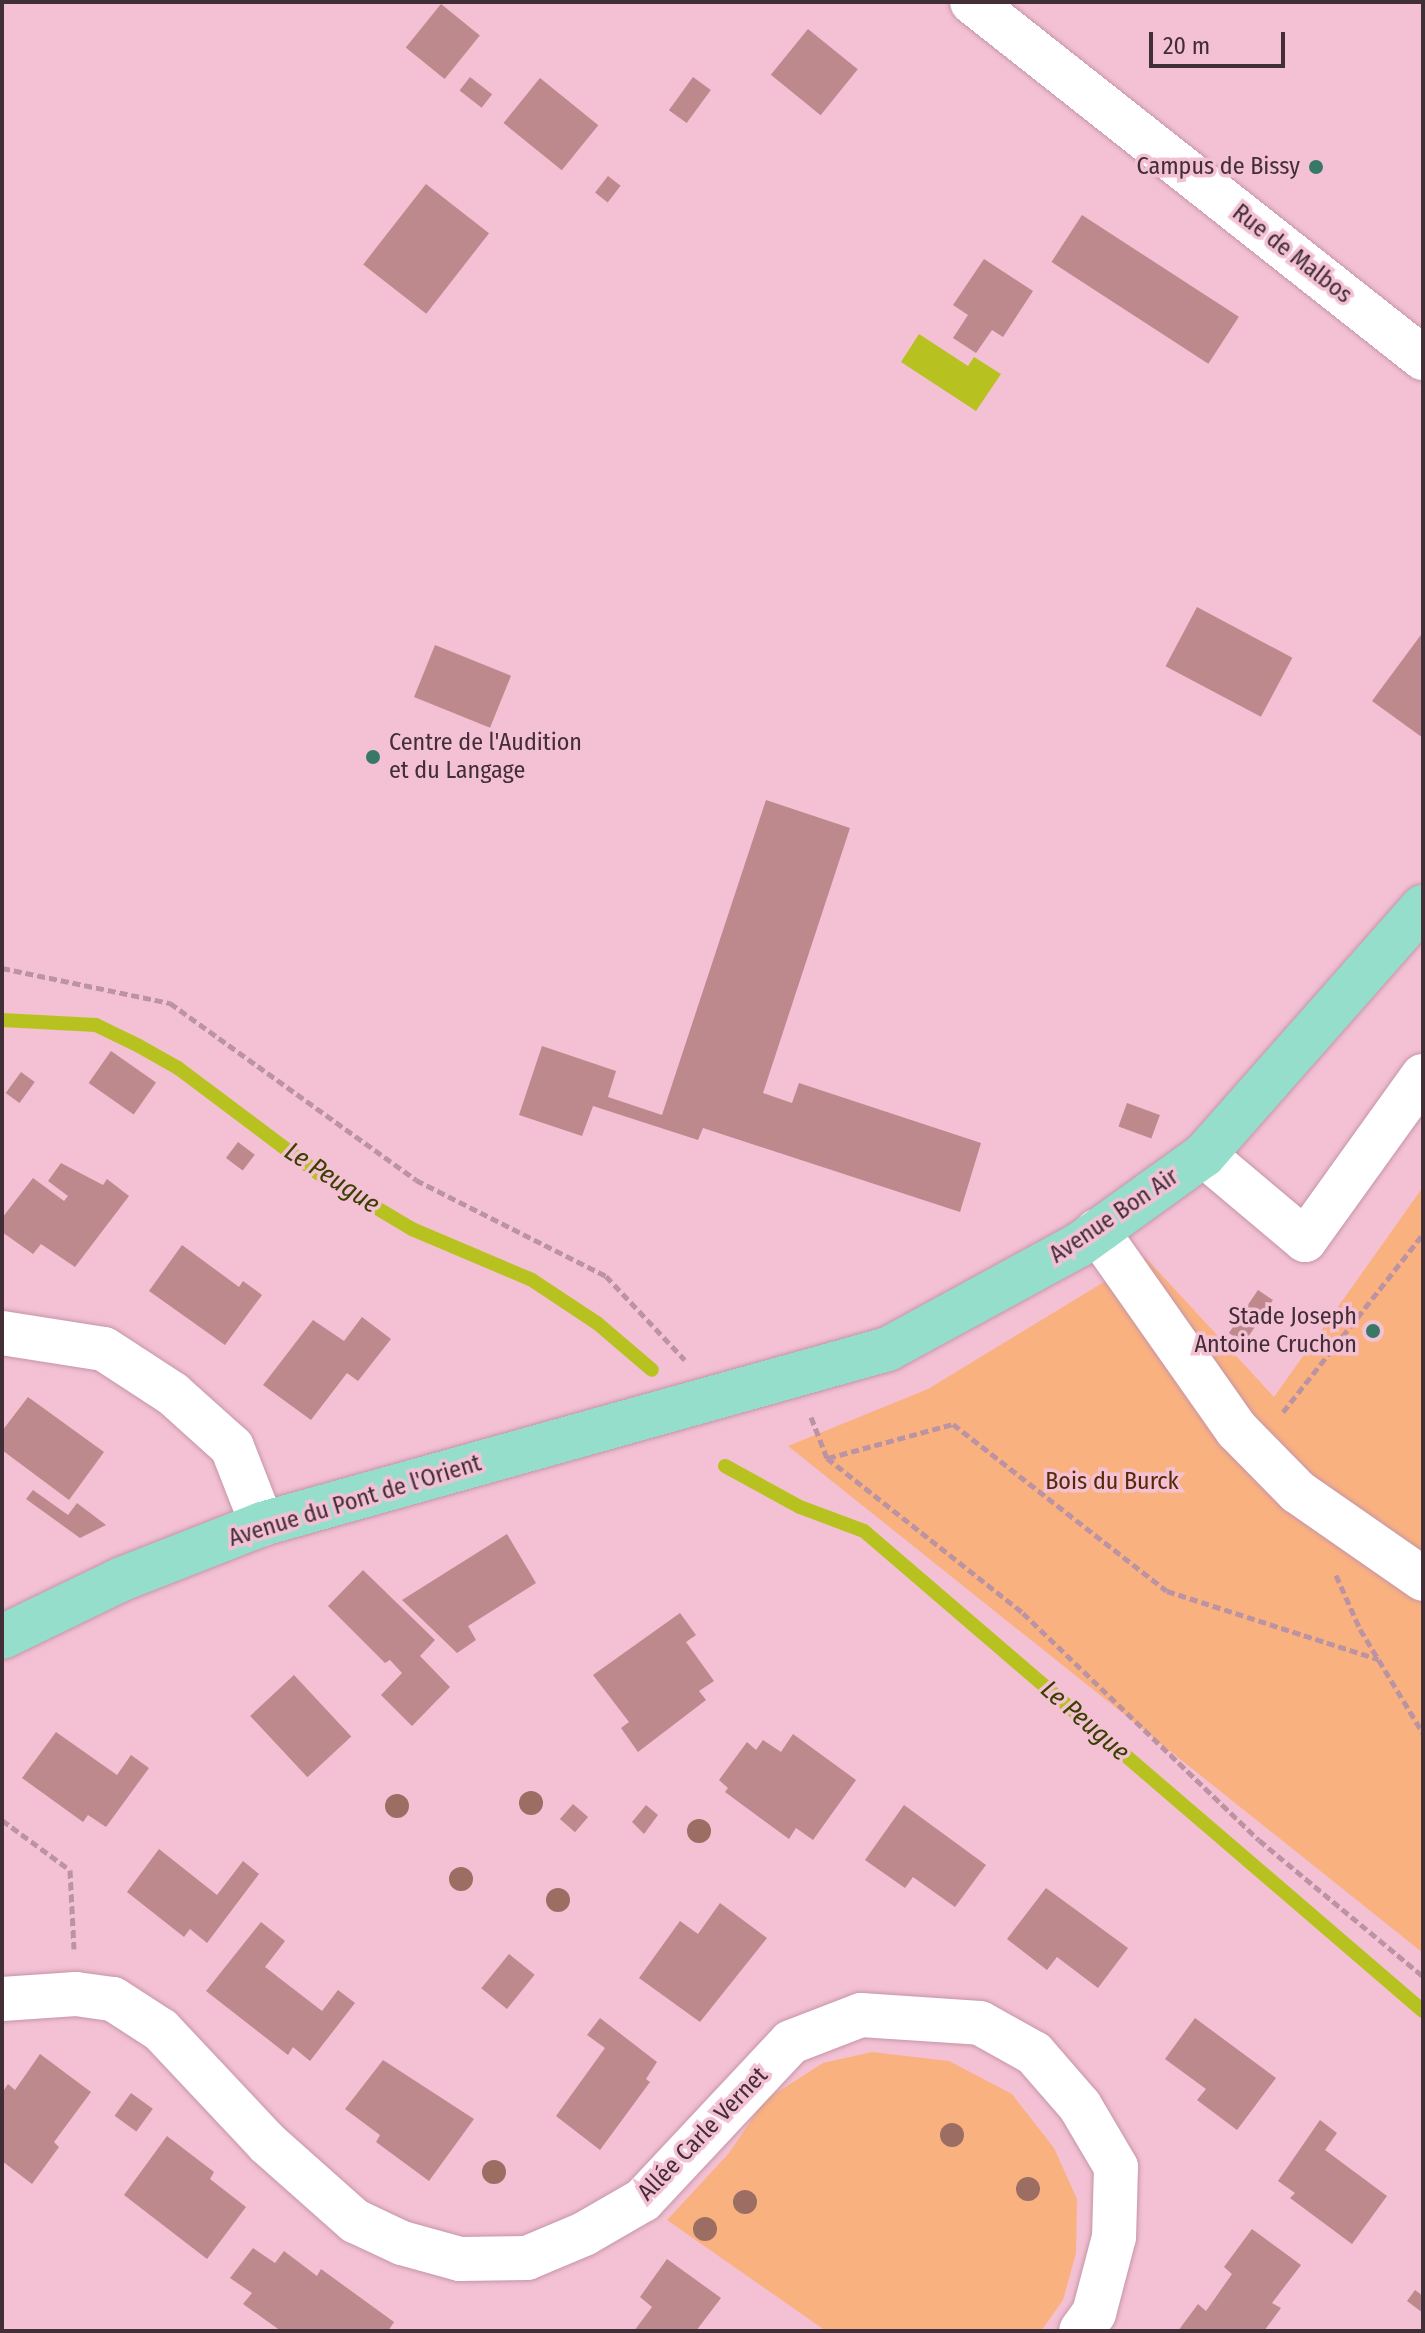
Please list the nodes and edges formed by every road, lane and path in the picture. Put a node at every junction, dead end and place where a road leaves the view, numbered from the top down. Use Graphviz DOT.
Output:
graph roads {
  1 [pos="972,2"];
  2 [pos="1423,358"];
  3 [pos="1423,907"];
  4 [pos="2,968"];
  5 [pos="1423,1076"];
  6 [pos="1204,1155"];
  7 [pos="1097,1231"];
  8 [pos="2,1333"];
  9 [pos="707,1384"];
  10 [pos="813,1423"];
  11 [pos="827,1458"];
  12 [pos="262,1524"];
  13 [pos="1423,1579"];
  14 [pos="2,1637"];
  15 [pos="1378,1659"];
  16 [pos="2,1820"];
  17 [pos="1423,1976"];
  18 [pos="76,1994"];
  19 [pos="2,1999"];
  20 [pos="1081,2331"];
  1 -- 2 [label="street, Rue de Malbos"];
  3 -- 6 [label="main road, Avenue Bon Air"];
  4 -- 9 [label="path"];
  5 -- 6 [label="street"];
  6 -- 7 [label="main road, Avenue Bon Air"];
  7 -- 9 [label="main road, Avenue Bon Air"];
  7 -- 13 [label="street"];
  8 -- 12 [label="street"];
  9 -- 12 [label="main road, Avenue du Pont de l'Orient"];
  10 -- 11 [label="path"];
  11 -- 15 [label="path"];
  11 -- 17 [label="path"];
  12 -- 14 [label="main road, Avenue du Pont de l'Orient"];
  16 -- 18 [label="path"];
  18 -- 19 [label="street, Allée Carle Vernet"];
  18 -- 20 [label="street, Allée Carle Vernet"];
}
